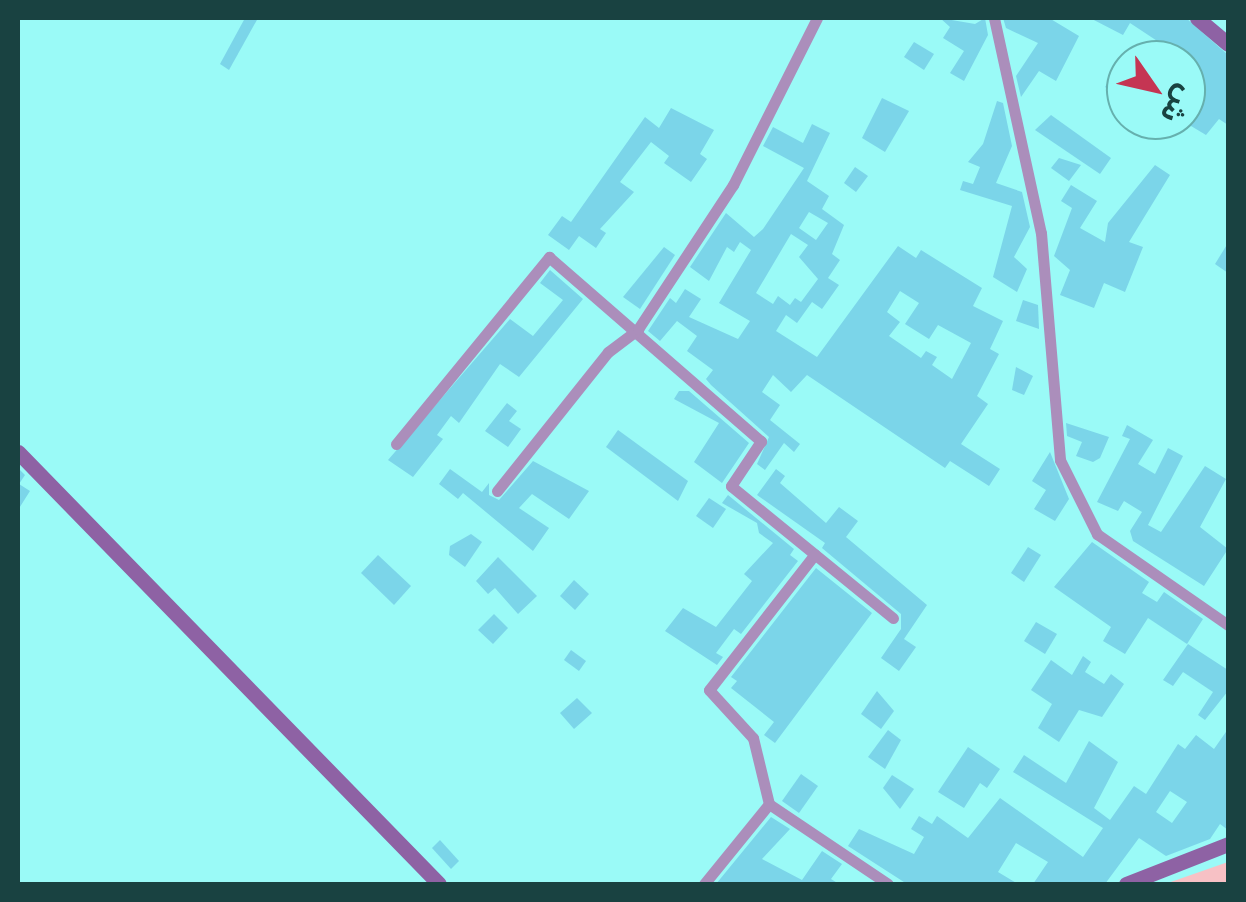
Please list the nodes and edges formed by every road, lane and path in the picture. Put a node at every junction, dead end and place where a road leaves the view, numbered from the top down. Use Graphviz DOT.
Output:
graph roads {
  1 [pos="817,18"];
  2 [pos="994,18"];
  3 [pos="1197,18"];
  4 [pos="1228,44"];
  5 [pos="638,329"];
  6 [pos="396,444"];
  7 [pos="18,452"];
  8 [pos="497,490"];
  9 [pos="815,554"];
  10 [pos="894,618"];
  11 [pos="1228,624"];
  12 [pos="769,804"];
  13 [pos="1228,844"];
  14 [pos="439,884"];
  15 [pos="704,884"];
  16 [pos="888,884"];
  17 [pos="1126,884"];
  1 -- 5 [label="street"];
  2 -- 11 [label="street"];
  3 -- 4 [label="street"];
  5 -- 6 [label="street"];
  5 -- 8 [label="street"];
  5 -- 9 [label="street"];
  7 -- 14 [label="street"];
  9 -- 10 [label="street"];
  9 -- 12 [label="street"];
  12 -- 15 [label="street"];
  12 -- 16 [label="street"];
  13 -- 17 [label="street"];
}
